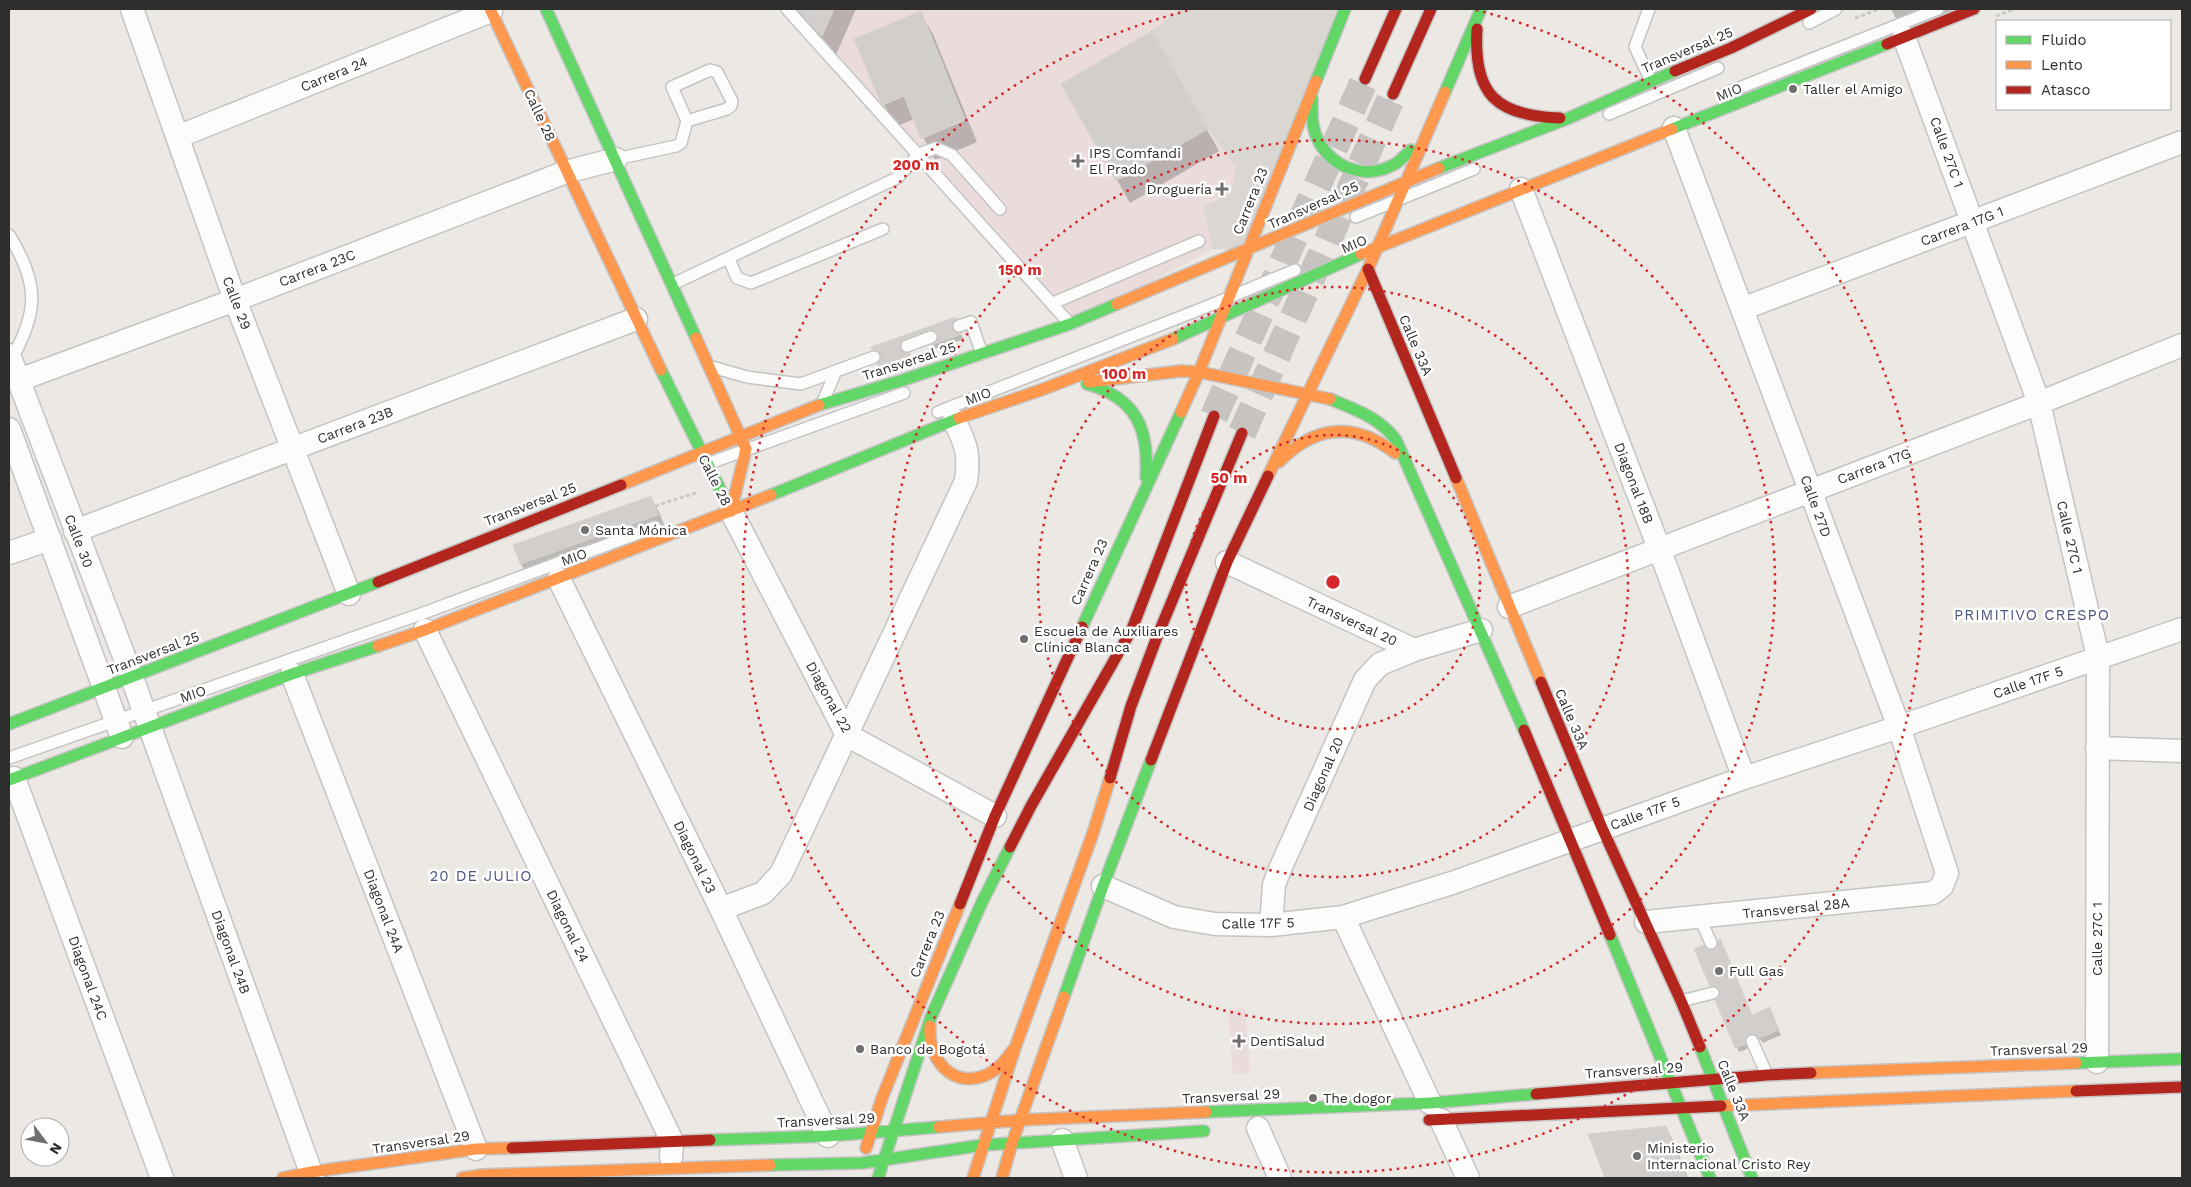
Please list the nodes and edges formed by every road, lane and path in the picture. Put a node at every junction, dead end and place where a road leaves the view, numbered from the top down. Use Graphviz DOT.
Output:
graph roads {
  1 [pos="132,9"];
  2 [pos="546,9"];
  3 [pos="787,9"];
  4 [pos="1345,9"];
  5 [pos="1396,9"];
  6 [pos="1431,9"];
  7 [pos="1649,9"];
  8 [pos="1811,9"];
  9 [pos="1836,9"];
  10 [pos="1879,9"];
  11 [pos="1938,9"];
  12 [pos="1974,9"];
  13 [pos="490,10"];
  14 [pos="1480,10"];
  15 [pos="1855,18"];
  16 [pos="1797,29"];
  17 [pos="1904,36"];
  18 [pos="1728,64"];
  19 [pos="1319,73"];
  20 [pos="1364,80"];
  21 [pos="1651,81"];
  22 [pos="1393,94"];
  23 [pos="1716,97"];
  24 [pos="1602,117"];
  25 [pos="1433,118"];
  26 [pos="687,121"];
  27 [pos="1570,126"];
  28 [pos="1674,128"];
  29 [pos="177,137"];
  30 [pos="2182,142"];
  31 [pos="919,154"];
  32 [pos="616,159"];
  33 [pos="1485,165"];
  34 [pos="566,172"];
  35 [pos="1406,180"];
  36 [pos="1521,189"];
  37 [pos="1398,200"];
  38 [pos="1000,209"];
  39 [pos="1974,221"];
  40 [pos="1343,222"];
  41 [pos="1403,223"];
  42 [pos="883,229"];
  43 [pos="1386,230"];
  44 [pos="9,235"];
  45 [pos="1368,238"];
  46 [pos="1199,241"];
  47 [pos="1378,246"];
  48 [pos="1247,250"];
  49 [pos="1260,257"];
  50 [pos="729,259"];
  51 [pos="1242,264"];
  52 [pos="1307,264"];
  53 [pos="1368,269"];
  54 [pos="1228,270"];
  55 [pos="673,284"];
  56 [pos="1194,284"];
  57 [pos="1228,299"];
  58 [pos="235,300"];
  59 [pos="1052,303"];
  60 [pos="1742,309"];
  61 [pos="636,319"];
  62 [pos="1219,321"];
  63 [pos="1070,324"];
  64 [pos="960,326"];
  65 [pos="931,337"];
  66 [pos="2182,345"];
  67 [pos="907,346"];
  68 [pos="982,354"];
  69 [pos="874,358"];
  70 [pos="13,365"];
  71 [pos="709,366"];
  72 [pos="836,371"];
  73 [pos="1199,372"];
  74 [pos="956,375"];
  75 [pos="1078,383"];
  76 [pos="918,388"];
  77 [pos="1041,390"];
  78 [pos="1309,393"];
  79 [pos="2039,403"];
  80 [pos="821,404"];
  81 [pos="1214,416"];
  82 [pos="925,417"];
  83 [pos="954,420"];
  84 [pos="9,430"];
  85 [pos="1242,433"];
  86 [pos="740,436"];
  87 [pos="294,448"];
  88 [pos="746,450"];
  89 [pos="700,452"];
  90 [pos="707,464"];
  91 [pos="694,471"];
  92 [pos="1410,477"];
  93 [pos="751,490"];
  94 [pos="1811,490"];
  95 [pos="1261,491"];
  96 [pos="697,492"];
  97 [pos="1142,494"];
  98 [pos="730,502"];
  99 [pos="655,506"];
  100 [pos="597,507"];
  101 [pos="75,531"];
  102 [pos="50,539"];
  103 [pos="1659,548"];
  104 [pos="9,553"];
  105 [pos="1227,562"];
  106 [pos="559,579"];
  107 [pos="349,594"];
  108 [pos="1509,607"];
  109 [pos="2182,629"];
  110 [pos="424,630"];
  111 [pos="1481,630"];
  112 [pos="1414,650"];
  113 [pos="218,656"];
  114 [pos="2098,658"];
  115 [pos="292,674"];
  116 [pos="139,683"];
  117 [pos="109,709"];
  118 [pos="147,718"];
  119 [pos="55,719"];
  120 [pos="9,724"];
  121 [pos="1898,727"];
  122 [pos="847,735"];
  123 [pos="9,736"];
  124 [pos="2097,748"];
  125 [pos="2182,751"];
  126 [pos="10,772"];
  127 [pos="1744,778"];
  128 [pos="994,816"];
  129 [pos="1602,828"];
  130 [pos="1571,841"];
  131 [pos="1103,886"];
  132 [pos="1942,886"];
  133 [pos="721,909"];
  134 [pos="1343,917"];
  135 [pos="1700,918"];
  136 [pos="1646,922"];
  137 [pos="1271,925"];
  138 [pos="1710,943"];
  139 [pos="1713,993"];
  140 [pos="1681,1001"];
  141 [pos="931,1017"];
  142 [pos="1752,1041"];
  143 [pos="1015,1048"];
  144 [pos="2182,1059"];
  145 [pos="2097,1062"];
  146 [pos="1767,1075"];
  147 [pos="1713,1080"];
  148 [pos="1672,1082"];
  149 [pos="2182,1087"];
  150 [pos="1724,1106"];
  151 [pos="1683,1108"];
  152 [pos="1431,1114"];
  153 [pos="1021,1120"];
  154 [pos="990,1122"];
  155 [pos="1258,1128"];
  156 [pos="895,1130"];
  157 [pos="1219,1130"];
  158 [pos="870,1133"];
  159 [pos="828,1136"];
  160 [pos="672,1140"];
  161 [pos="1062,1140"];
  162 [pos="1012,1143"];
  163 [pos="983,1145"];
  164 [pos="476,1149"];
  165 [pos="885,1158"];
  166 [pos="862,1163"];
  167 [pos="669,1174"];
  168 [pos="312,1175"];
  169 [pos="475,1177"];
  170 [pos="162,1178"];
  171 [pos="282,1178"];
  172 [pos="857,1178"];
  173 [pos="878,1178"];
  174 [pos="973,1178"];
  175 [pos="1002,1178"];
  176 [pos="1076,1178"];
  177 [pos="1280,1178"];
  178 [pos="1468,1178"];
  179 [pos="1710,1178"];
  180 [pos="1752,1178"];
  1 -- 29 [label="street, Calle 29"];
  2 -- 32 [label="main road"];
  3 -- 31 [label="lane"];
  4 -- 19 [label="main road, Carrera 23"];
  5 -- 20 [label="main road"];
  6 -- 22 [label="main road"];
  7 -- 21 [label="lane"];
  8 -- 21 [label="main road, Transversal 25"];
  9 -- 16 [label="lane"];
  10 -- 15 [label="path"];
  11 -- 23 [label="lane, MIO"];
  12 -- 17 [label="main road, Transversal 25"];
  13 -- 29 [label="street, Carrera 24"];
  13 -- 34 [label="main road, Calle 28"];
  14 -- 25 [label="main road"];
  14 -- 27 [label="main road"];
  17 -- 28 [label="main road, Transversal 25"];
  17 -- 39 [label="street, Calle 27C 1"];
  18 -- 24 [label="lane, MIO"];
  19 -- 25 [label="main road"];
  19 -- 48 [label="main road, Carrera 23"];
  21 -- 27 [label="main road, Transversal 25"];
  25 -- 35 [label="main road"];
  26 -- 26 [label="lane"];
  26 -- 32 [label="lane"];
  27 -- 35 [label="main road, Transversal 25"];
  28 -- 36 [label="main road, Transversal 25"];
  28 -- 60 [label="street, Calle 27D"];
  29 -- 58 [label="street, Calle 29"];
  30 -- 39 [label="street, Carrera 17G 1"];
  31 -- 38 [label="lane"];
  31 -- 50 [label="lane"];
  31 -- 59 [label="lane"];
  32 -- 34 [label="street, Carrera 23C"];
  32 -- 55 [label="main road"];
  33 -- 37 [label="lane, MIO"];
  34 -- 58 [label="street, Carrera 23C"];
  34 -- 61 [label="main road, Calle 28"];
  35 -- 37 [label="main road"];
  35 -- 48 [label="main road, Transversal 25"];
  36 -- 47 [label="main road, Transversal 25"];
  36 -- 103 [label="street, Diagonal 18B"];
  37 -- 40 [label="lane, MIO"];
  37 -- 43 [label="main road"];
  39 -- 60 [label="street, Carrera 17G 1"];
  39 -- 79 [label="street, Calle 27C 1"];
  41 -- 43 [label="lane, MIO"];
  42 -- 50 [label="lane"];
  43 -- 45 [label="lane, MIO"];
  43 -- 47 [label="main road"];
  44 -- 70 [label="lane"];
  46 -- 59 [label="lane"];
  47 -- 53 [label="main road"];
  47 -- 62 [label="main road, Transversal 25"];
  48 -- 51 [label="main road, Carrera 23"];
  48 -- 63 [label="main road, Transversal 25"];
  49 -- 51 [label="lane"];
  50 -- 55 [label="lane"];
  51 -- 54 [label="lane"];
  51 -- 57 [label="main road, Carrera 23"];
  52 -- 57 [label="lane, MIO"];
  53 -- 78 [label="main road"];
  53 -- 108 [label="main road, Calle 33A"];
  55 -- 71 [label="main road"];
  56 -- 74 [label="lane, MIO"];
  57 -- 62 [label="main road, Carrera 23"];
  57 -- 82 [label="lane, MIO"];
  58 -- 70 [label="street, Carrera 23C"];
  58 -- 87 [label="street, Calle 29"];
  59 -- 63 [label="lane"];
  60 -- 94 [label="street, Calle 27D"];
  61 -- 87 [label="street, Carrera 23B"];
  61 -- 89 [label="main road, Calle 28"];
  62 -- 73 [label="main road, Carrera 23"];
  62 -- 77 [label="main road, Transversal 25"];
  63 -- 68 [label="main road, Transversal 25"];
  64 -- 68 [label="lane"];
  65 -- 67 [label="lane"];
  66 -- 79 [label="street, Carrera 17G"];
  68 -- 80 [label="main road, Transversal 25"];
  69 -- 72 [label="lane"];
  70 -- 101 [label="street, Calle 30"];
  71 -- 72 [label="lane"];
  71 -- 86 [label="main road"];
  72 -- 80 [label="lane"];
  73 -- 75 [label="main road, Transversal 25"];
  73 -- 78 [label="main road, Transversal 25"];
  73 -- 97 [label="main road, Carrera 23"];
  75 -- 77 [label="main road, Transversal 25"];
  75 -- 97 [label="main road"];
  76 -- 88 [label="lane"];
  77 -- 83 [label="main road, Transversal 25"];
  78 -- 92 [label="main road"];
  78 -- 95 [label="main road"];
  79 -- 94 [label="street, Carrera 17G"];
  79 -- 114 [label="street, Calle 27C 1"];
  80 -- 86 [label="main road, Transversal 25"];
  81 -- 141 [label="main road"];
  83 -- 98 [label="main road, Transversal 25"];
  83 -- 122 [label="street"];
  84 -- 102 [label="street, Calle 30"];
  85 -- 143 [label="main road"];
  86 -- 88 [label="main road"];
  86 -- 89 [label="main road, Transversal 25"];
  87 -- 101 [label="street, Carrera 23B"];
  87 -- 107 [label="street, Calle 29"];
  88 -- 90 [label="lane"];
  88 -- 98 [label="main road, Calle 28"];
  89 -- 90 [label="main road, Calle 28"];
  89 -- 107 [label="main road, Transversal 25"];
  90 -- 91 [label="lane"];
  90 -- 98 [label="main road, Calle 28"];
  92 -- 95 [label="main road"];
  92 -- 111 [label="main road"];
  93 -- 98 [label="lane, MIO"];
  94 -- 103 [label="street, Carrera 17G"];
  94 -- 121 [label="street, Calle 27D"];
  95 -- 105 [label="main road"];
  96 -- 99 [label="path"];
  97 -- 128 [label="main road, Carrera 23"];
  98 -- 106 [label="main road, Transversal 25"];
  98 -- 118 [label="lane, MIO"];
  98 -- 122 [label="street, Diagonal 22"];
  100 -- 113 [label="lane"];
  101 -- 116 [label="street, Calle 30"];
  102 -- 104 [label="street"];
  102 -- 117 [label="street, Calle 30"];
  103 -- 108 [label="street, Carrera 17G"];
  103 -- 127 [label="street, Diagonal 18B"];
  105 -- 112 [label="street, Transversal 20"];
  105 -- 131 [label="main road"];
  106 -- 110 [label="main road, Transversal 25"];
  106 -- 133 [label="street, Diagonal 23"];
  107 -- 116 [label="main road, Transversal 25"];
  108 -- 129 [label="main road, Calle 33A"];
  109 -- 114 [label="street, Calle 17F 5"];
  110 -- 115 [label="main road, Transversal 25"];
  110 -- 160 [label="street, Diagonal 24"];
  111 -- 112 [label="street, Transversal 20"];
  111 -- 130 [label="main road"];
  112 -- 137 [label="street, Diagonal 20"];
  114 -- 121 [label="street, Calle 17F 5"];
  114 -- 124 [label="street, Calle 27C 1"];
  115 -- 118 [label="main road, Transversal 25"];
  115 -- 164 [label="street, Diagonal 24A"];
  116 -- 117 [label="main road, Transversal 25"];
  116 -- 118 [label="street, Calle 30"];
  117 -- 118 [label="main road, Transversal 25"];
  117 -- 118 [label="lane, MIO"];
  117 -- 120 [label="main road, Transversal 25"];
  117 -- 126 [label="main road, Transversal 25"];
  117 -- 126 [label="lane, MIO"];
  118 -- 168 [label="street, Diagonal 24B"];
  119 -- 123 [label="lane"];
  121 -- 127 [label="street, Calle 17F 5"];
  121 -- 132 [label="street, Calle 27D"];
  122 -- 128 [label="street, Diagonal 22"];
  122 -- 133 [label="street"];
  124 -- 125 [label="street"];
  124 -- 145 [label="street, Calle 27C 1"];
  126 -- 170 [label="street, Diagonal 24C"];
  127 -- 129 [label="street, Calle 17F 5"];
  128 -- 158 [label="main road, Carrera 23"];
  129 -- 130 [label="street, Calle 17F 5"];
  129 -- 136 [label="main road, Calle 33A"];
  130 -- 134 [label="street, Calle 17F 5"];
  130 -- 148 [label="main road"];
  131 -- 137 [label="street, Calle 17F 5"];
  131 -- 153 [label="main road"];
  132 -- 135 [label="street, Transversal 28A"];
  133 -- 159 [label="street, Diagonal 23"];
  134 -- 137 [label="street, Calle 17F 5"];
  134 -- 152 [label="street"];
  135 -- 136 [label="street, Transversal 28A"];
  135 -- 138 [label="lane"];
  136 -- 140 [label="main road, Calle 33A"];
  139 -- 140 [label="lane"];
  140 -- 147 [label="main road, Calle 33A"];
  141 -- 143 [label="main road"];
  141 -- 156 [label="main road"];
  142 -- 146 [label="lane"];
  143 -- 154 [label="main road"];
  144 -- 145 [label="main road, Transversal 29"];
  145 -- 146 [label="main road, Transversal 29"];
  146 -- 147 [label="main road, Transversal 29"];
  147 -- 148 [label="main road, Transversal 29"];
  147 -- 150 [label="main road, Calle 33A"];
  148 -- 151 [label="main road"];
  148 -- 152 [label="main road, Transversal 29"];
  149 -- 150 [label="main road, Transversal 29"];
  150 -- 151 [label="main road, Transversal 29"];
  150 -- 180 [label="main road, Calle 33A"];
  151 -- 152 [label="main road, Transversal 29"];
  151 -- 179 [label="main road"];
  152 -- 153 [label="main road, Transversal 29"];
  152 -- 178 [label="street"];
  153 -- 154 [label="main road, Transversal 29"];
  153 -- 162 [label="main road"];
  154 -- 156 [label="main road, Transversal 29"];
  154 -- 163 [label="main road"];
  155 -- 177 [label="street"];
  156 -- 158 [label="main road, Transversal 29"];
  156 -- 165 [label="main road"];
  157 -- 161 [label="main road"];
  158 -- 159 [label="main road, Transversal 29"];
  158 -- 166 [label="main road, Carrera 23"];
  159 -- 160 [label="main road, Transversal 29"];
  160 -- 164 [label="main road, Transversal 29"];
  160 -- 167 [label="street"];
  161 -- 162 [label="main road"];
  161 -- 176 [label="street"];
  162 -- 163 [label="main road"];
  162 -- 175 [label="main road"];
  163 -- 165 [label="main road"];
  163 -- 174 [label="main road"];
  164 -- 168 [label="main road, Transversal 29"];
  165 -- 166 [label="main road"];
  165 -- 173 [label="main road"];
  166 -- 167 [label="main road"];
  166 -- 172 [label="main road, Carrera 23"];
  167 -- 169 [label="main road"];
  168 -- 171 [label="main road, Transversal 29"];
}
